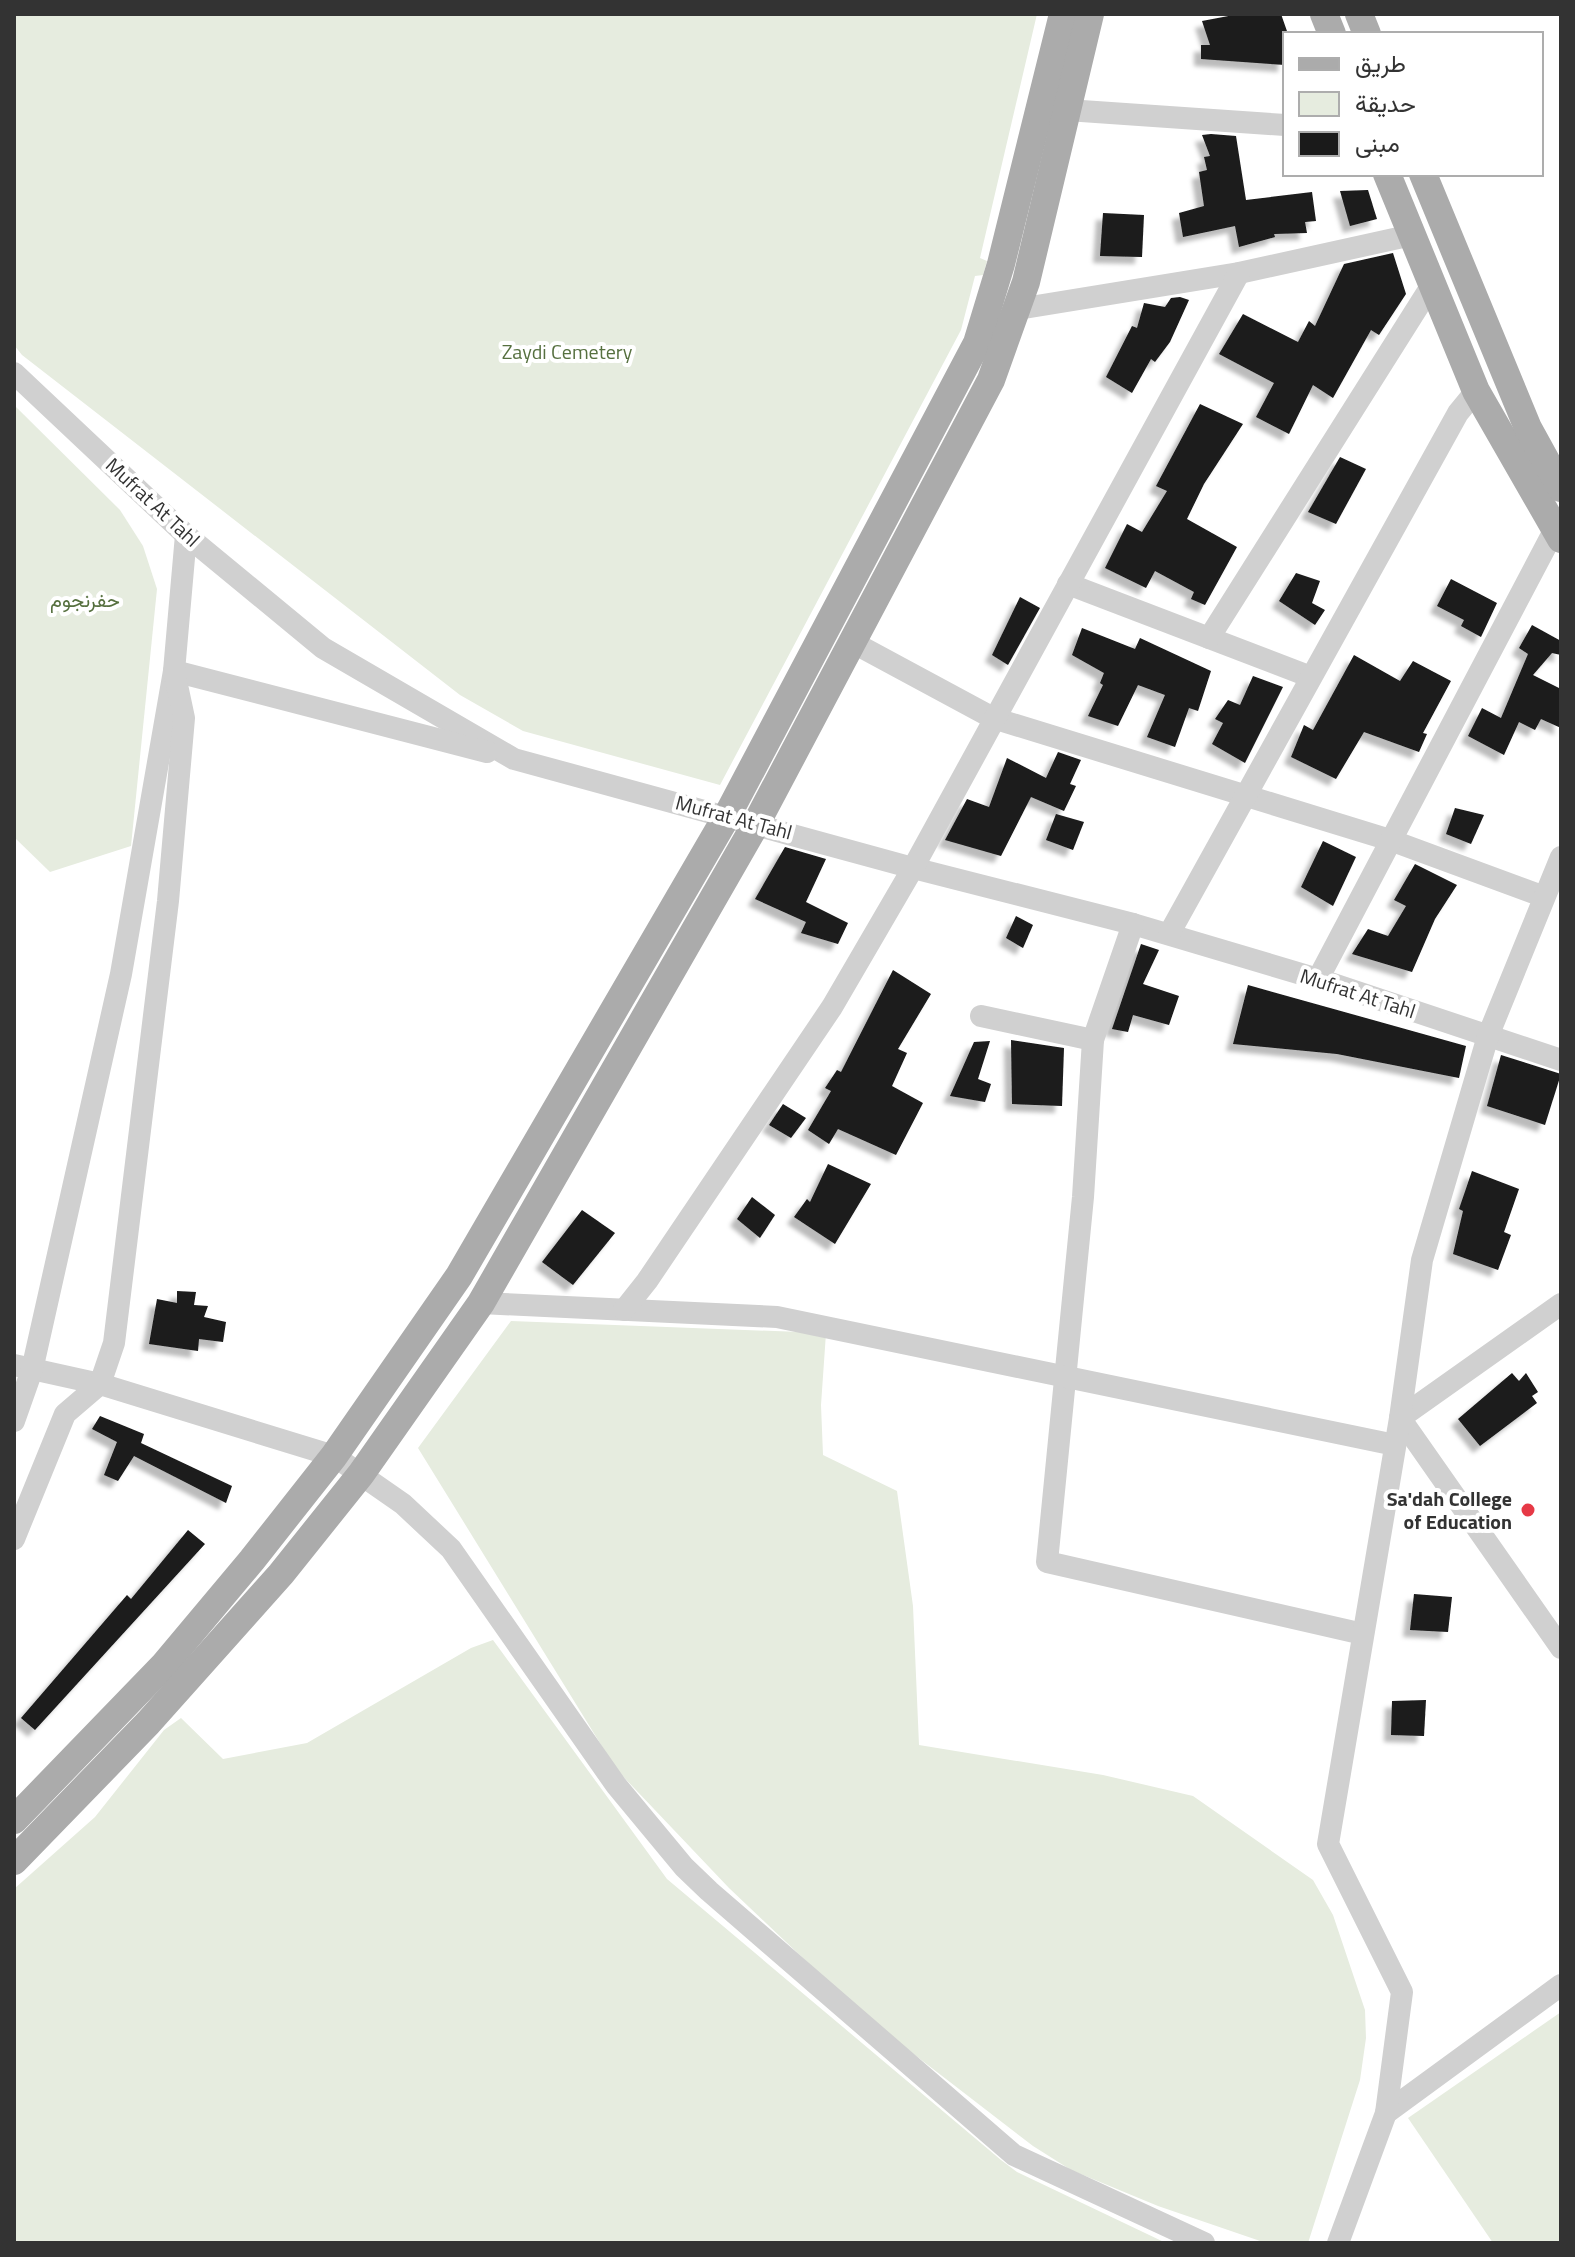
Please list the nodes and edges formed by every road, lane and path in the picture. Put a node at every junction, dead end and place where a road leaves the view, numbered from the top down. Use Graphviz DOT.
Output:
graph roads {
  1 [pos="1063,14"];
  2 [pos="1090,14"];
  3 [pos="1067,110"];
  4 [pos="1283,125"];
  5 [pos="1388,176"];
  6 [pos="1424,176"];
  7 [pos="1412,235"];
  8 [pos="1239,273"];
  9 [pos="1433,283"];
  10 [pos="1018,309"];
  11 [pos="14,373"];
  12 [pos="1476,391"];
  13 [pos="1561,488"];
  14 [pos="1558,534"];
  15 [pos="186,535"];
  16 [pos="1068,584"];
  17 [pos="1209,638"];
  18 [pos="852,642"];
  19 [pos="174,671"];
  20 [pos="1311,677"];
  21 [pos="993,718"];
  22 [pos="514,759"];
  23 [pos="1245,797"];
  24 [pos="728,814"];
  25 [pos="757,822"];
  26 [pos="1390,840"];
  27 [pos="1561,857"];
  28 [pos="913,868"];
  29 [pos="1542,896"];
  30 [pos="1133,924"];
  31 [pos="1169,934"];
  32 [pos="1318,979"];
  33 [pos="981,1016"];
  34 [pos="1488,1036"];
  35 [pos="1093,1040"];
  36 [pos="1561,1060"];
  37 [pos="481,1303"];
  38 [pos="1561,1304"];
  39 [pos="624,1310"];
  40 [pos="23,1367"];
  41 [pos="1067,1376"];
  42 [pos="100,1384"];
  43 [pos="1400,1418"];
  44 [pos="14,1421"];
  45 [pos="1395,1445"];
  46 [pos="334,1456"];
  47 [pos="361,1474"];
  48 [pos="14,1539"];
  49 [pos="1363,1634"];
  50 [pos="1561,1648"];
  51 [pos="14,1820"];
  52 [pos="14,1861"];
  53 [pos="1561,1985"];
  54 [pos="1386,2113"];
  55 [pos="1204,2243"];
  56 [pos="1338,2243"];
  1 -- 24 [label="main road"];
  2 -- 3 [label="main road"];
  3 -- 4 [label="street"];
  3 -- 10 [label="main road"];
  5 -- 7 [label="main road"];
  6 -- 13 [label="main road"];
  7 -- 8 [label="street"];
  7 -- 9 [label="main road"];
  8 -- 10 [label="street"];
  8 -- 16 [label="street"];
  9 -- 12 [label="main road"];
  9 -- 17 [label="street"];
  10 -- 18 [label="main road"];
  11 -- 15 [label="street, Mufrat At Tahl"];
  12 -- 14 [label="main road"];
  12 -- 20 [label="street"];
  14 -- 26 [label="street"];
  15 -- 19 [label="street"];
  15 -- 22 [label="street, Mufrat At Tahl"];
  16 -- 17 [label="street"];
  16 -- 21 [label="street"];
  17 -- 20 [label="street"];
  18 -- 21 [label="street"];
  18 -- 25 [label="main road"];
  19 -- 22 [label="street"];
  19 -- 40 [label="street"];
  19 -- 42 [label="street"];
  20 -- 23 [label="street"];
  21 -- 23 [label="street"];
  21 -- 28 [label="street"];
  22 -- 24 [label="street, Mufrat At Tahl"];
  23 -- 26 [label="street"];
  23 -- 31 [label="street"];
  24 -- 25 [label="street, Mufrat At Tahl"];
  24 -- 46 [label="main road"];
  25 -- 28 [label="street, Mufrat At Tahl"];
  25 -- 37 [label="main road"];
  26 -- 29 [label="street"];
  26 -- 32 [label="street"];
  27 -- 29 [label="street"];
  28 -- 30 [label="street, Mufrat At Tahl"];
  28 -- 39 [label="street"];
  29 -- 34 [label="street"];
  30 -- 31 [label="street, Mufrat At Tahl"];
  30 -- 35 [label="street"];
  31 -- 32 [label="street, Mufrat At Tahl"];
  32 -- 34 [label="street, Mufrat At Tahl"];
  33 -- 35 [label="street"];
  34 -- 36 [label="street, Mufrat At Tahl"];
  34 -- 43 [label="street"];
  35 -- 41 [label="street"];
  37 -- 39 [label="street"];
  37 -- 47 [label="main road"];
  38 -- 43 [label="street"];
  39 -- 41 [label="street"];
  40 -- 42 [label="street"];
  40 -- 44 [label="street"];
  41 -- 45 [label="street"];
  41 -- 49 [label="street"];
  42 -- 46 [label="street"];
  42 -- 48 [label="street"];
  43 -- 45 [label="street"];
  43 -- 50 [label="street"];
  45 -- 49 [label="street"];
  46 -- 47 [label="street"];
  46 -- 51 [label="main road"];
  47 -- 52 [label="main road"];
  47 -- 55 [label="street"];
  49 -- 54 [label="street"];
  53 -- 54 [label="street"];
  54 -- 56 [label="street"];
}
